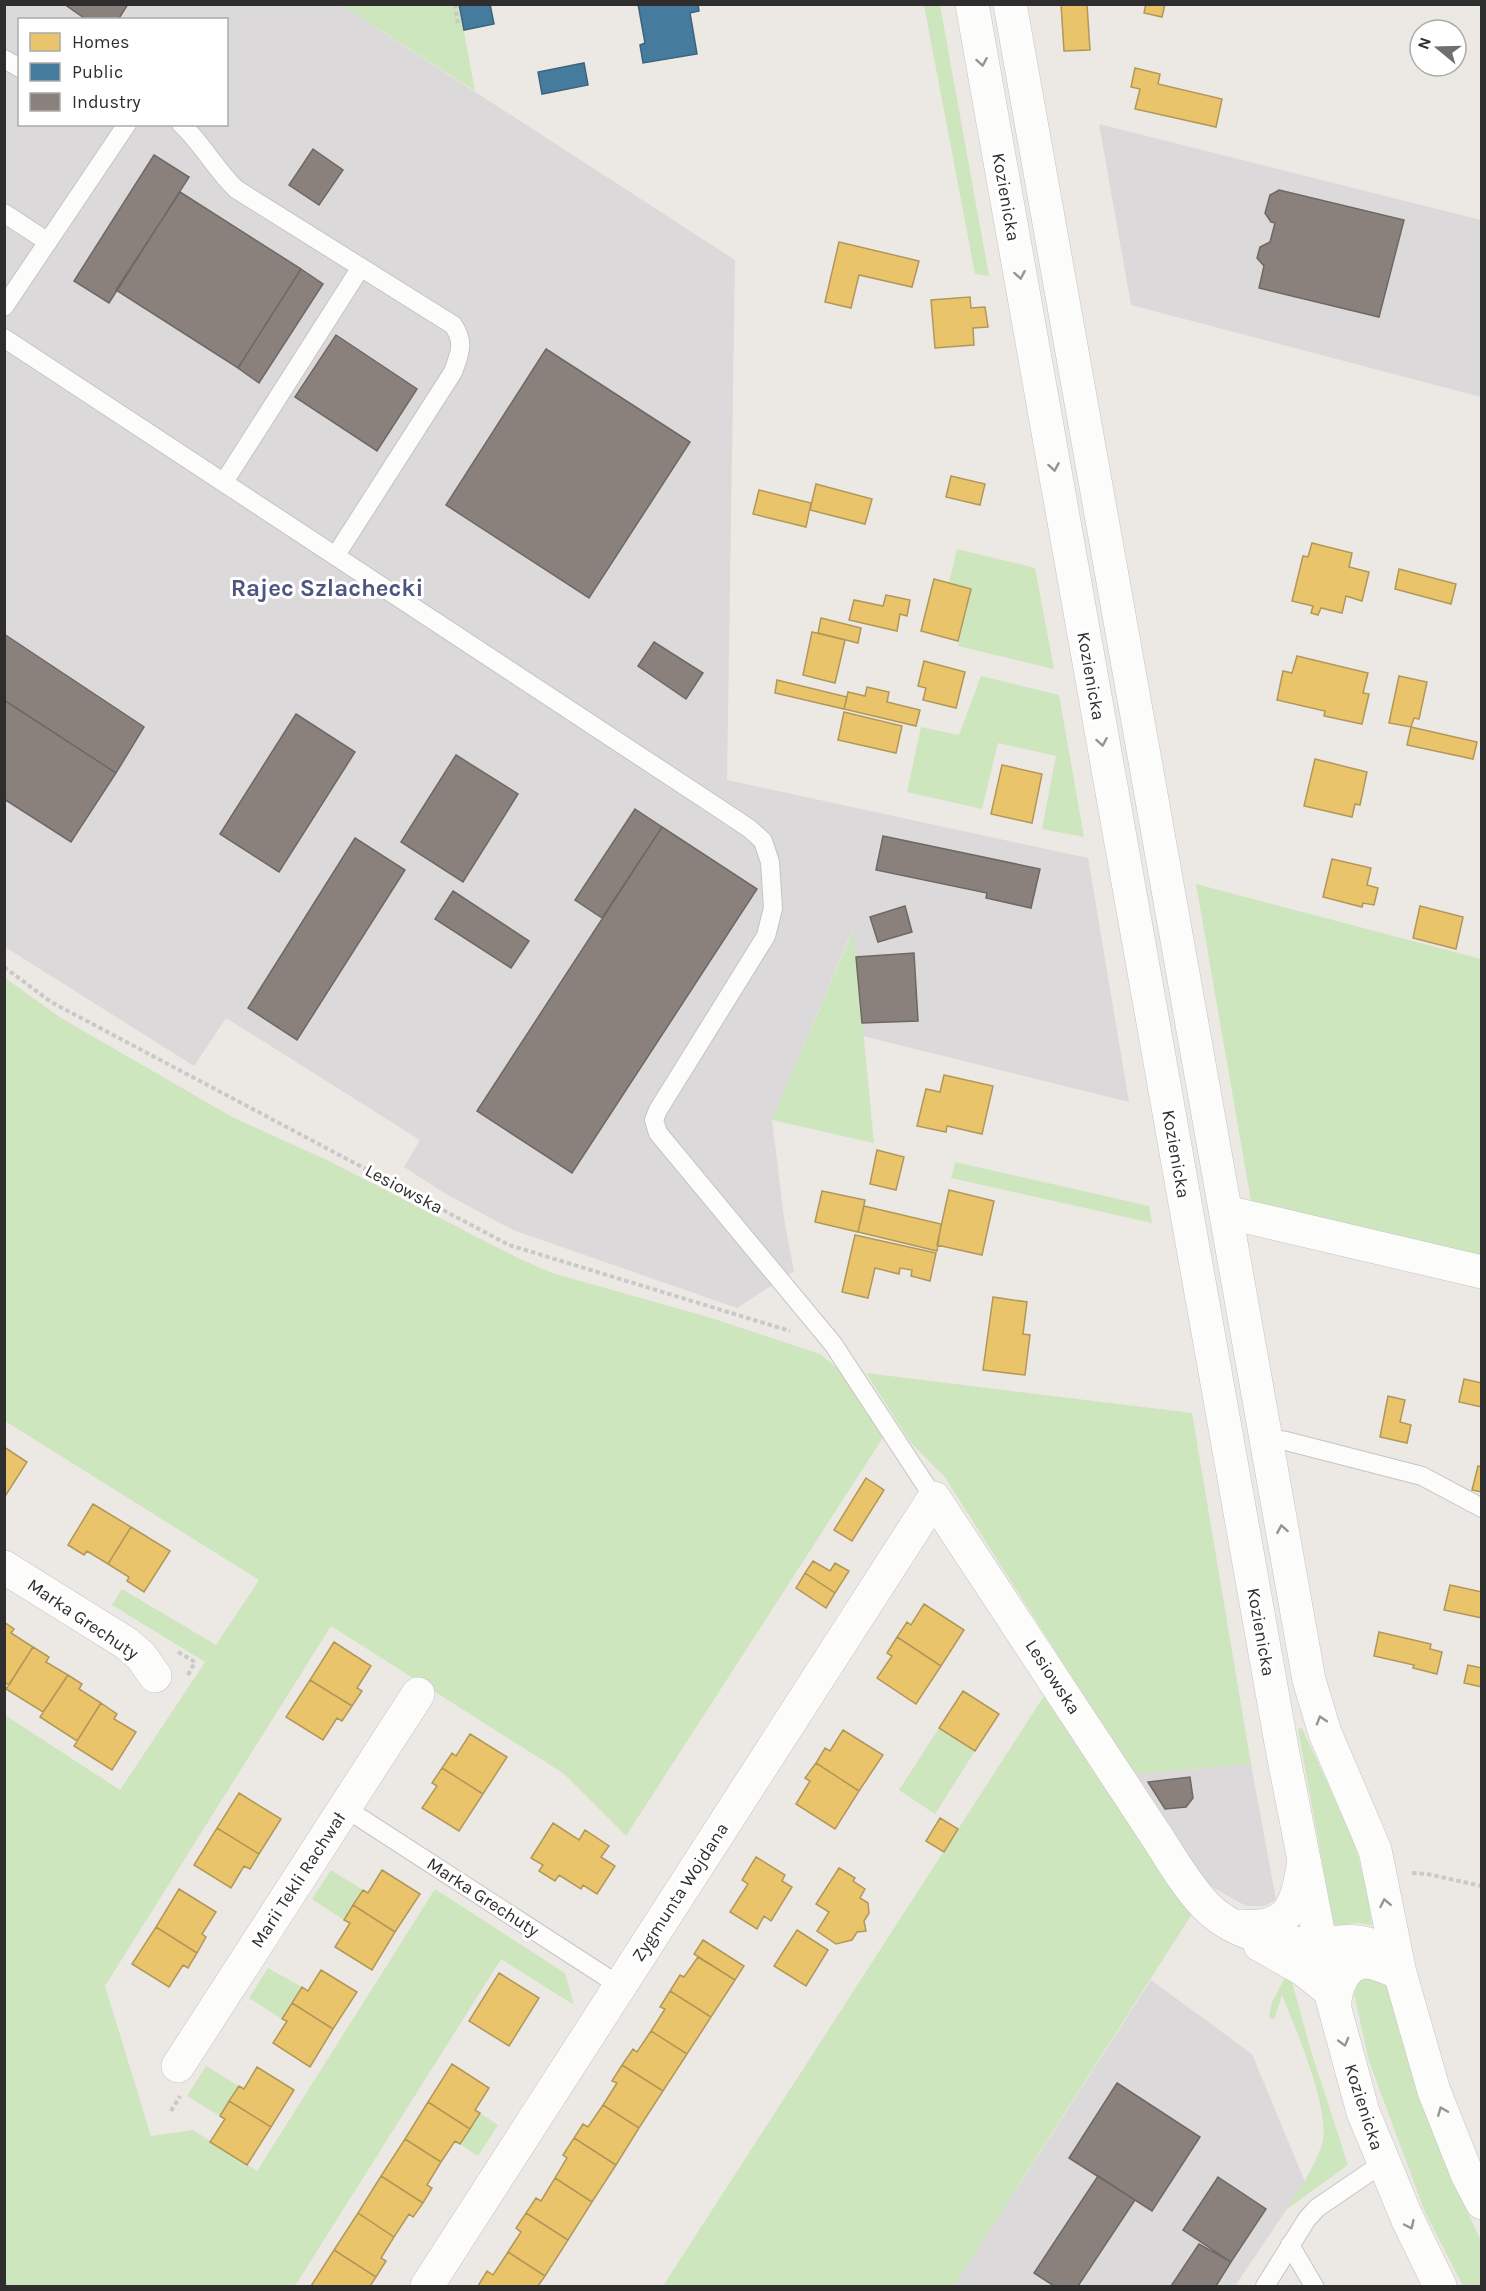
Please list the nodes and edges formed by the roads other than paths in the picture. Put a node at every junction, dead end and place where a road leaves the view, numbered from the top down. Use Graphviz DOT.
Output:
graph roads {
  1 [pos="972,4"];
  2 [pos="1010,4"];
  3 [pos="4,59"];
  4 [pos="18,67"];
  5 [pos="126,126"];
  6 [pos="183,126"];
  7 [pos="4,213"];
  8 [pos="48,242"];
  9 [pos="361,267"];
  10 [pos="4,307"];
  11 [pos="4,338"];
  12 [pos="224,482"];
  13 [pos="336,555"];
  14 [pos="1226,1212"];
  15 [pos="1482,1272"];
  16 [pos="1267,1438"];
  17 [pos="934,1498"];
  18 [pos="1482,1508"];
  19 [pos="4,1567"];
  20 [pos="155,1676"];
  21 [pos="418,1694"];
  22 [pos="345,1808"];
  23 [pos="1304,1861"];
  24 [pos="1236,1925"];
  25 [pos="1320,1944"];
  26 [pos="1400,1973"];
  27 [pos="620,1986"];
  28 [pos="1332,2000"];
  29 [pos="181,2078"];
  30 [pos="1469,2154"];
  31 [pos="1383,2163"];
  32 [pos="1482,2203"];
  33 [pos="1290,2245"];
  34 [pos="427,2286"];
  35 [pos="1265,2286"];
  36 [pos="1314,2286"];
  37 [pos="1440,2286"];
  1 -- 23 [label="main road, Kozienicka, one-way"];
  2 -- 14 [label="main road, Kozienicka"];
  3 -- 4 [label="lane"];
  5 -- 8 [label="lane"];
  6 -- 9 [label="lane"];
  7 -- 8 [label="lane"];
  8 -- 10 [label="lane"];
  9 -- 12 [label="lane"];
  9 -- 13 [label="lane"];
  11 -- 12 [label="lane, Lesiowska"];
  12 -- 13 [label="lane, Lesiowska"];
  13 -- 17 [label="lane, Lesiowska"];
  14 -- 15 [label="main road"];
  14 -- 16 [label="main road, Kozienicka"];
  16 -- 18 [label="lane"];
  26 -- 16 [label="main road, Kozienicka, one-way"];
  17 -- 24 [label="main road, Lesiowska"];
  17 -- 27 [label="main road, Zygmunta Wojdana"];
  19 -- 20 [label="main road, Marka Grechuty"];
  21 -- 22 [label="main road, Marii Tekli Rachwał"];
  22 -- 27 [label="lane, Marka Grechuty"];
  22 -- 29 [label="main road, Marii Tekli Rachwał"];
  23 -- 24 [label="main road"];
  23 -- 25 [label="main road, Kozienicka"];
  24 -- 25 [label="main road, Lesiowska"];
  24 -- 28 [label="main road"];
  25 -- 26 [label="main road, Lesiowska"];
  25 -- 28 [label="main road, Kozienicka"];
  26 -- 28 [label="main road"];
  30 -- 26 [label="main road, Kozienicka, one-way"];
  27 -- 34 [label="main road, Zygmunta Wojdana"];
  28 -- 31 [label="main road, Kozienicka, one-way"];
  30 -- 32 [label="main road, Kozienicka"];
  31 -- 33 [label="lane"];
  31 -- 37 [label="main road, Kozienicka, one-way"];
  33 -- 35 [label="lane"];
  33 -- 36 [label="lane"];
}
